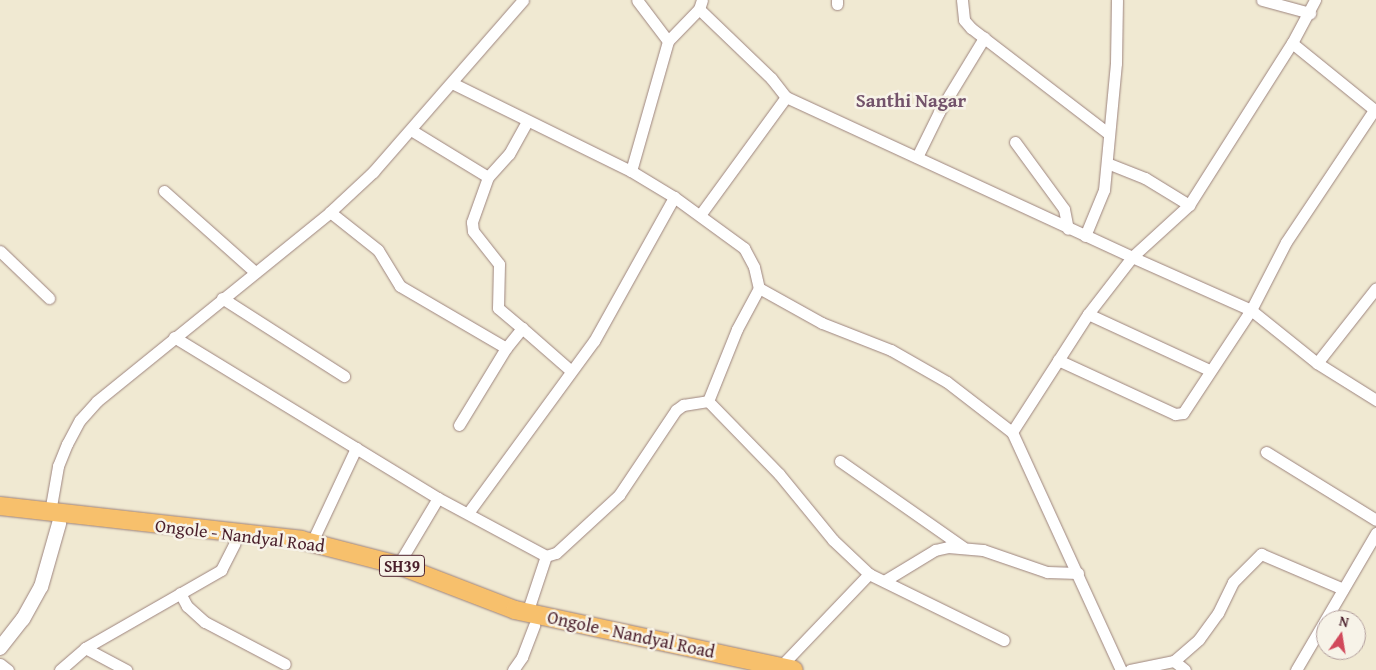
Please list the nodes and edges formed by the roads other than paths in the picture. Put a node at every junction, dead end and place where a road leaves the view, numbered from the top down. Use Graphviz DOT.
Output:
graph roads {
  1 [pos="523,0"];
  2 [pos="637,0"];
  3 [pos="962,0"];
  4 [pos="1117,0"];
  5 [pos="1262,0"];
  6 [pos="1315,0"];
  7 [pos="701,4"];
  8 [pos="1310,13"];
  9 [pos="984,38"];
  10 [pos="668,41"];
  11 [pos="1292,43"];
  12 [pos="452,83"];
  13 [pos="786,97"];
  14 [pos="1375,110"];
  15 [pos="526,121"];
  16 [pos="410,130"];
  17 [pos="1108,132"];
  18 [pos="1015,142"];
  19 [pos="917,157"];
  20 [pos="1107,163"];
  21 [pos="631,171"];
  22 [pos="488,177"];
  23 [pos="164,191"];
  24 [pos="674,197"];
  25 [pos="1189,205"];
  26 [pos="330,212"];
  27 [pos="700,216"];
  28 [pos="1068,229"];
  29 [pos="1086,236"];
  30 [pos="0,251"];
  31 [pos="1132,258"];
  32 [pos="255,272"];
  33 [pos="759,288"];
  34 [pos="1376,288"];
  35 [pos="49,298"];
  36 [pos="222,298"];
  37 [pos="1251,310"];
  38 [pos="1088,314"];
  39 [pos="522,328"];
  40 [pos="174,336"];
  41 [pos="506,348"];
  42 [pos="1058,360"];
  43 [pos="1317,363"];
  44 [pos="570,370"];
  45 [pos="1209,370"];
  46 [pos="344,376"];
  47 [pos="1376,400"];
  48 [pos="708,401"];
  49 [pos="459,425"];
  50 [pos="1012,432"];
  51 [pos="356,448"];
  52 [pos="1266,452"];
  53 [pos="840,461"];
  54 [pos="438,498"];
  55 [pos="0,506"];
  56 [pos="468,512"];
  57 [pos="0,517"];
  58 [pos="55,518"];
  59 [pos="1376,520"];
  60 [pos="1376,533"];
  61 [pos="312,542"];
  62 [pos="235,543"];
  63 [pos="963,547"];
  64 [pos="546,556"];
  65 [pos="398,565"];
  66 [pos="1078,573"];
  67 [pos="869,574"];
  68 [pos="884,581"];
  69 [pos="1343,590"];
  70 [pos="180,593"];
  71 [pos="530,619"];
  72 [pos="1004,640"];
  73 [pos="0,648"];
  74 [pos="85,648"];
  75 [pos="1174,661"];
  76 [pos="0,664"];
  77 [pos="68,664"];
  78 [pos="284,664"];
  79 [pos="787,668"];
  80 [pos="8,670"];
  81 [pos="126,670"];
  82 [pos="513,670"];
  83 [pos="747,670"];
  84 [pos="1120,670"];
  85 [pos="1130,670"];
  86 [pos="1185,670"];
  87 [pos="1296,670"];
  1 -- 12 [label="street"];
  2 -- 10 [label="street"];
  3 -- 9 [label="street"];
  4 -- 17 [label="street"];
  5 -- 8 [label="street"];
  6 -- 8 [label="street"];
  7 -- 10 [label="street"];
  7 -- 13 [label="street"];
  8 -- 11 [label="street"];
  9 -- 17 [label="street"];
  9 -- 19 [label="street"];
  10 -- 21 [label="street"];
  11 -- 14 [label="street"];
  11 -- 25 [label="street"];
  12 -- 15 [label="street"];
  12 -- 16 [label="street"];
  13 -- 19 [label="street"];
  13 -- 27 [label="street"];
  14 -- 37 [label="street"];
  15 -- 21 [label="street"];
  15 -- 22 [label="street"];
  16 -- 22 [label="street"];
  16 -- 26 [label="street"];
  17 -- 20 [label="street"];
  18 -- 28 [label="street"];
  19 -- 28 [label="street"];
  20 -- 25 [label="street"];
  20 -- 29 [label="street"];
  21 -- 24 [label="street"];
  22 -- 39 [label="street"];
  23 -- 32 [label="street"];
  24 -- 27 [label="street"];
  24 -- 44 [label="street"];
  25 -- 31 [label="street"];
  26 -- 32 [label="street"];
  26 -- 41 [label="street"];
  27 -- 33 [label="street"];
  28 -- 29 [label="street"];
  29 -- 31 [label="street"];
  30 -- 35 [label="street"];
  31 -- 37 [label="street"];
  31 -- 38 [label="street"];
  32 -- 36 [label="street"];
  33 -- 48 [label="street"];
  33 -- 50 [label="street"];
  34 -- 43 [label="street"];
  36 -- 40 [label="street"];
  36 -- 46 [label="street"];
  37 -- 43 [label="street"];
  37 -- 45 [label="street"];
  38 -- 42 [label="street"];
  38 -- 45 [label="street"];
  39 -- 41 [label="street"];
  39 -- 44 [label="street"];
  40 -- 51 [label="street"];
  40 -- 58 [label="street"];
  41 -- 49 [label="street"];
  42 -- 45 [label="street"];
  42 -- 50 [label="street"];
  43 -- 47 [label="street"];
  44 -- 56 [label="street"];
  48 -- 64 [label="street"];
  48 -- 67 [label="street"];
  50 -- 66 [label="street"];
  51 -- 54 [label="street"];
  51 -- 61 [label="street"];
  52 -- 59 [label="street"];
  53 -- 63 [label="street"];
  54 -- 56 [label="street"];
  54 -- 65 [label="street"];
  55 -- 58 [label="main road, Ongole - Nandyal Road / SH39"];
  56 -- 64 [label="street"];
  57 -- 58 [label="main road, Ongole - Nandyal Road / SH39"];
  58 -- 61 [label="main road, Ongole - Nandyal Road / SH39"];
  58 -- 62 [label="main road, Ongole - Nandyal Road / SH39"];
  58 -- 73 [label="street"];
  60 -- 69 [label="street"];
  61 -- 65 [label="main road, Ongole - Nandyal Road / SH39"];
  62 -- 70 [label="street"];
  62 -- 71 [label="main road, Ongole - Nandyal Road / SH39"];
  63 -- 66 [label="street"];
  63 -- 68 [label="street"];
  64 -- 71 [label="street"];
  65 -- 71 [label="main road, Ongole - Nandyal Road / SH39"];
  66 -- 84 [label="street"];
  67 -- 68 [label="street"];
  67 -- 79 [label="street"];
  68 -- 72 [label="street"];
  69 -- 75 [label="street"];
  69 -- 87 [label="street"];
  70 -- 74 [label="street"];
  70 -- 78 [label="street"];
  71 -- 79 [label="main road, Ongole - Nandyal Road / SH39"];
  71 -- 82 [label="street"];
  71 -- 83 [label="main road, Ongole - Nandyal Road / SH39"];
  74 -- 77 [label="street"];
  74 -- 81 [label="street"];
  75 -- 85 [label="street"];
  75 -- 86 [label="street"];
  76 -- 80 [label="street"];
}
